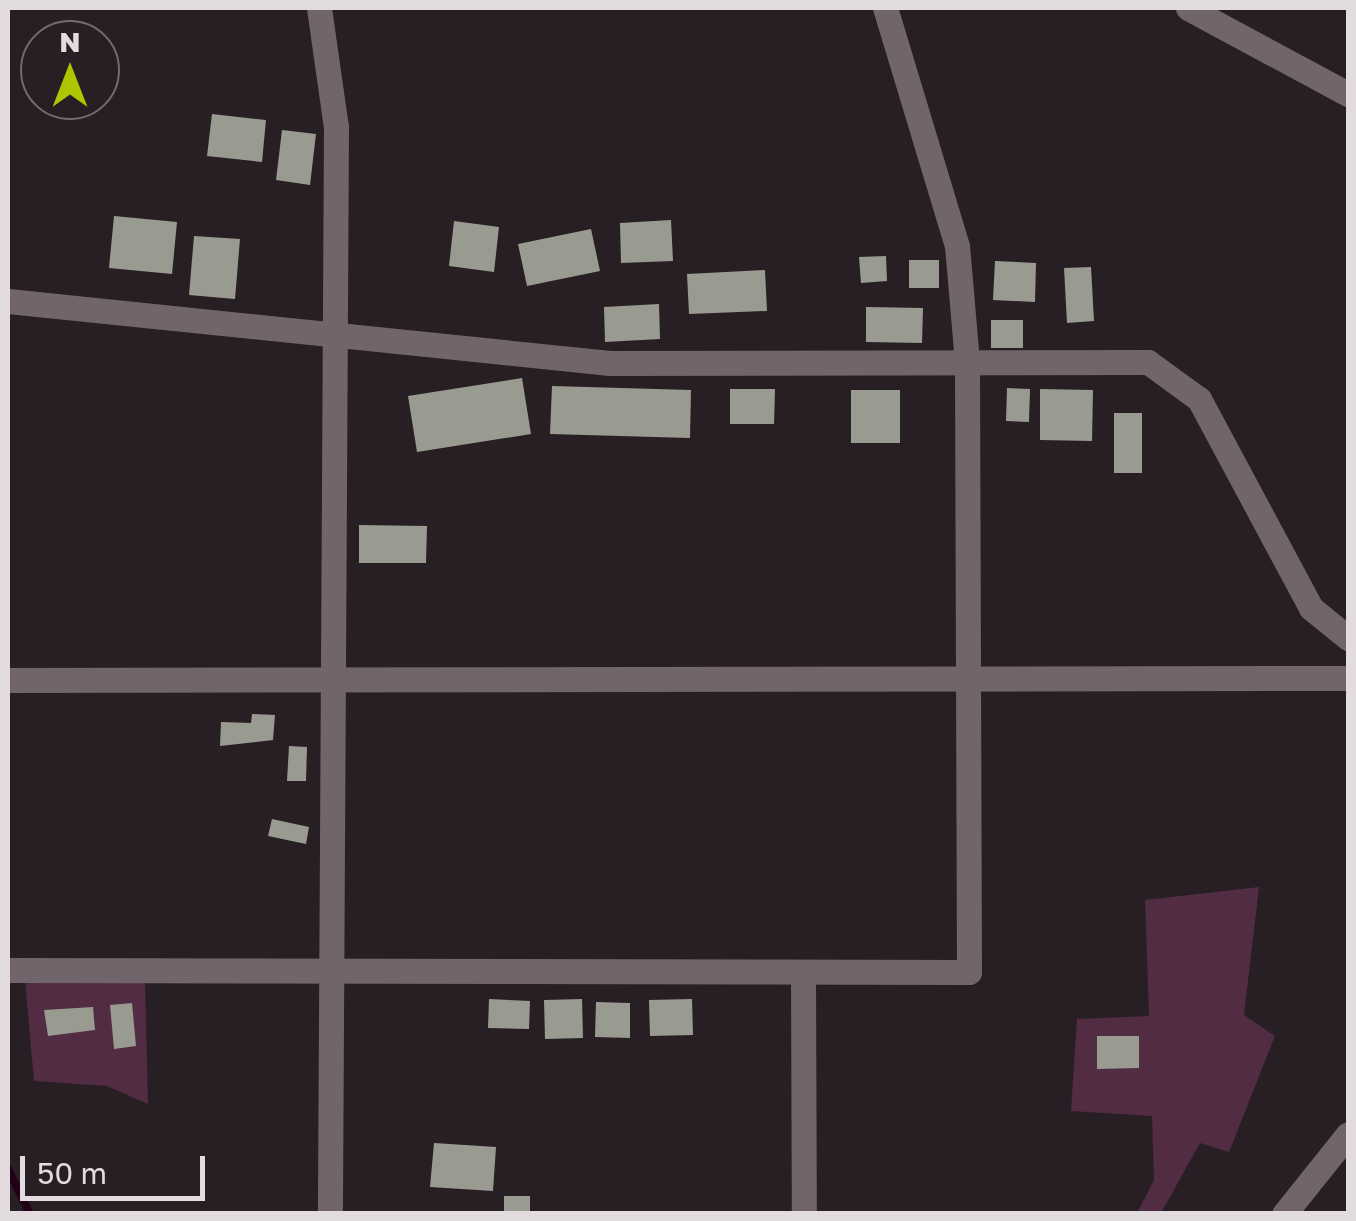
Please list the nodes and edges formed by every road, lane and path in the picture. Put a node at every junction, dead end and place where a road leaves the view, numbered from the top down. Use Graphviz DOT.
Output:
graph roads {
  1 [pos="319,8"];
  2 [pos="886,8"];
  3 [pos="1188,8"];
  4 [pos="1348,94"];
  5 [pos="8,301"];
  6 [pos="334,336"];
  7 [pos="966,362"];
  8 [pos="1348,638"];
  9 [pos="968,678"];
  10 [pos="1348,678"];
  11 [pos="8,680"];
  12 [pos="333,682"];
  13 [pos="8,970"];
  14 [pos="803,972"];
  15 [pos="330,974"];
  16 [pos="1348,1134"];
  17 [pos="330,1214"];
  18 [pos="804,1214"];
  19 [pos="1284,1214"];
  1 -- 6 [label="street"];
  2 -- 7 [label="street"];
  3 -- 4 [label="street"];
  5 -- 6 [label="street"];
  6 -- 7 [label="street"];
  6 -- 12 [label="street"];
  7 -- 8 [label="street"];
  7 -- 9 [label="street"];
  9 -- 10 [label="street"];
  9 -- 12 [label="street"];
  9 -- 14 [label="street"];
  11 -- 12 [label="street"];
  12 -- 15 [label="street"];
  13 -- 15 [label="street"];
  14 -- 15 [label="street"];
  14 -- 18 [label="street"];
  15 -- 17 [label="street"];
  16 -- 19 [label="street"];
}
